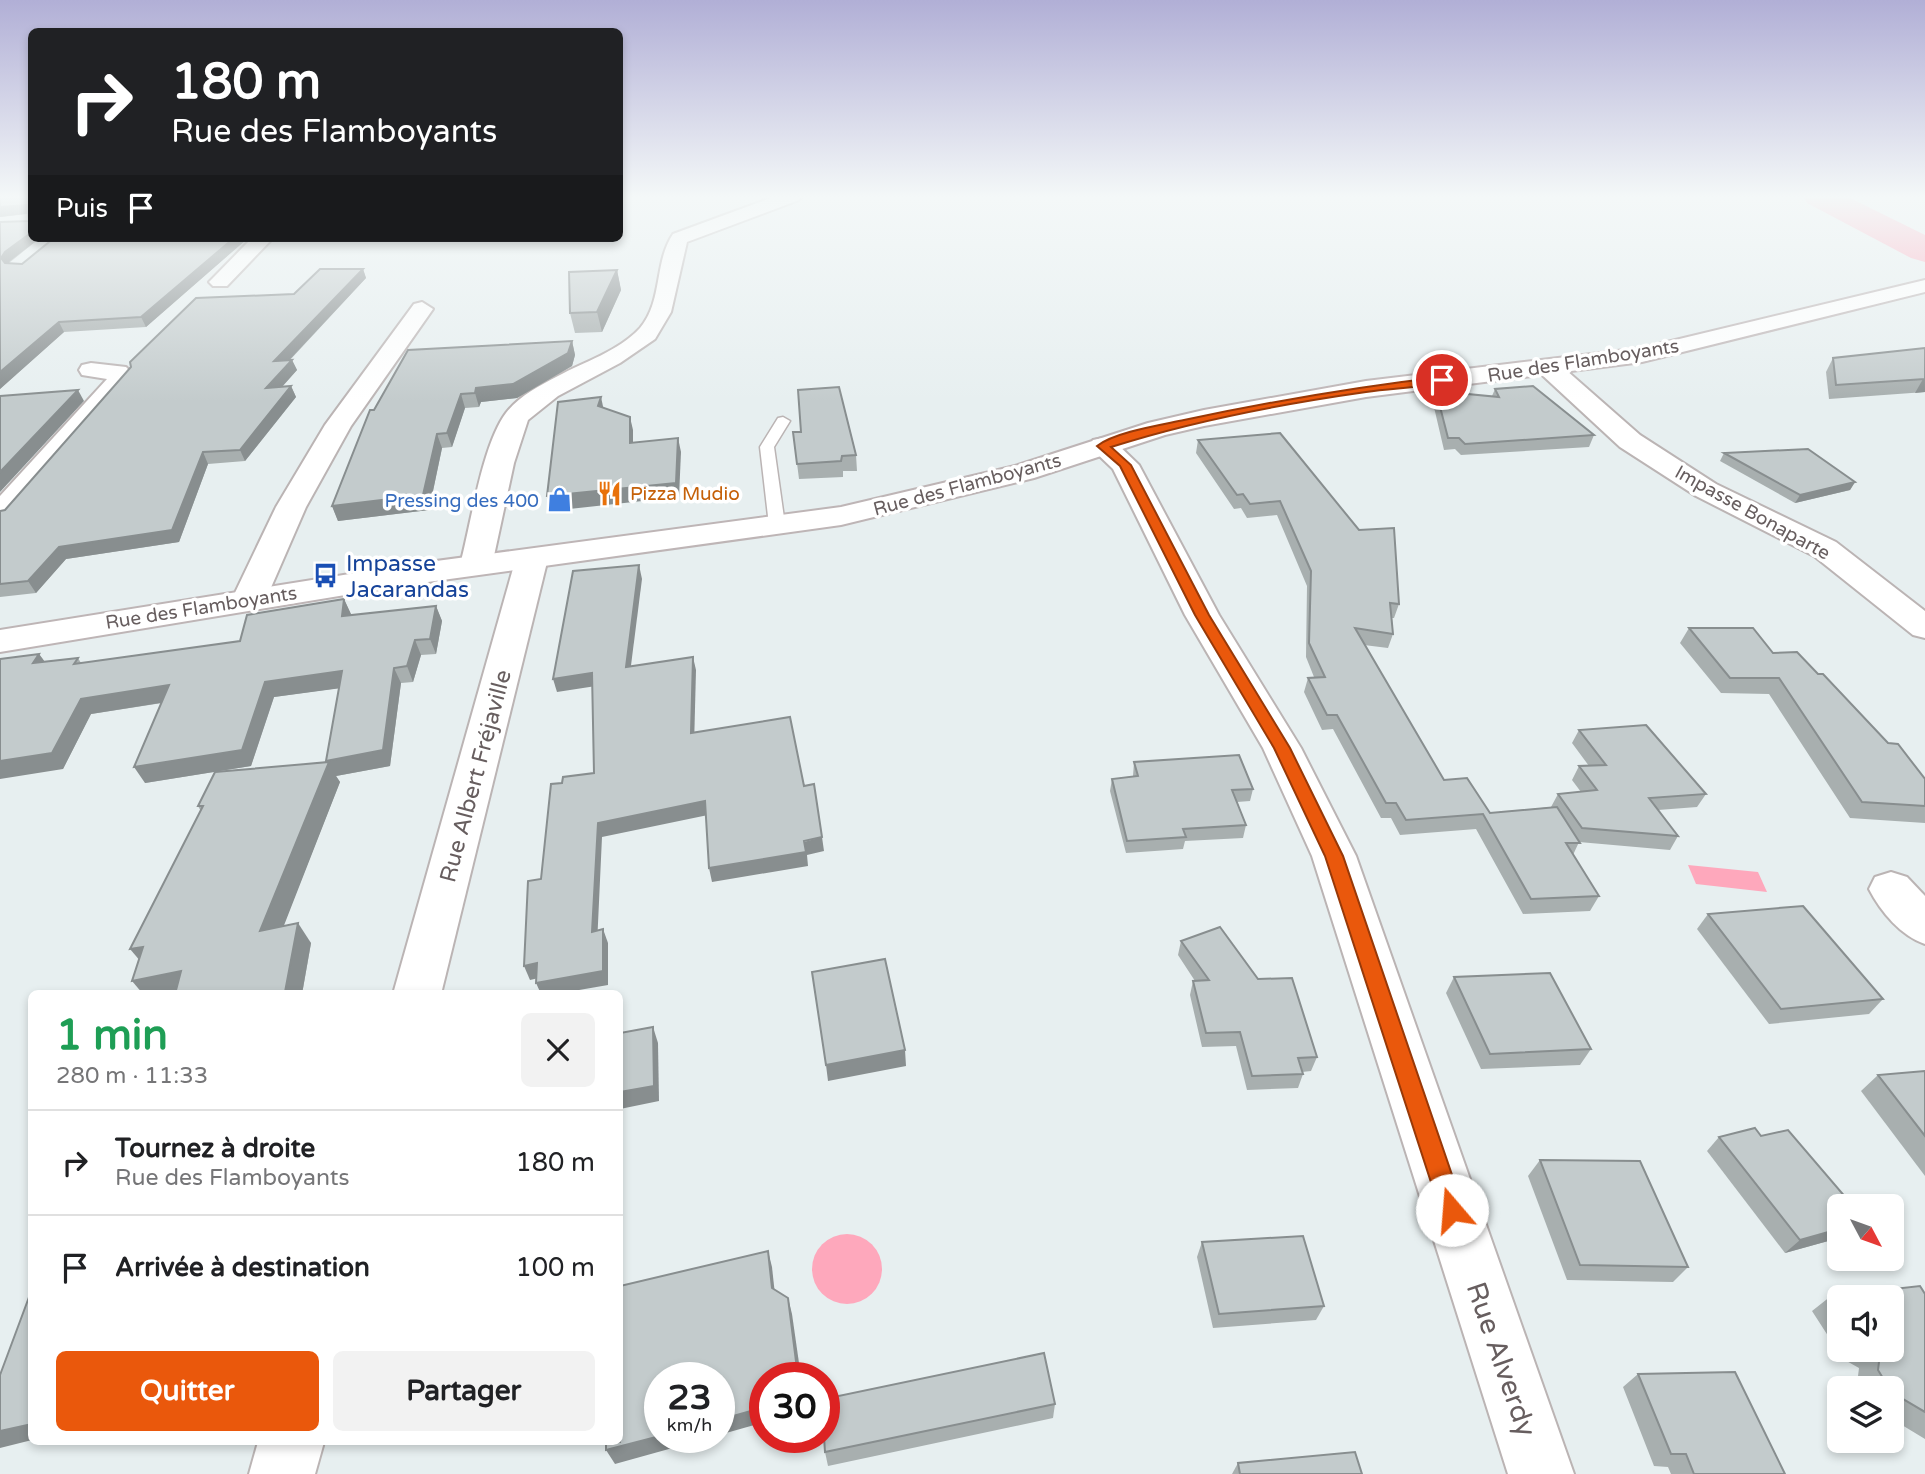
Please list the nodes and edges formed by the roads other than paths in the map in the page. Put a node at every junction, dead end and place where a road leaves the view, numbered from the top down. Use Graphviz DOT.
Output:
graph roads {
  1 [pos="237,265"];
  2 [pos="670,265"];
  3 [pos="220,282"];
  4 [pos="1925,286"];
  5 [pos="422,309"];
  6 [pos="1549,368"];
  7 [pos="91,370"];
  8 [pos="783,421"];
  9 [pos="1103,446"];
  10 [pos="0,514"];
  11 [pos="778,525"];
  12 [pos="532,558"];
  13 [pos="476,565"];
  14 [pos="249,599"];
  15 [pos="1925,628"];
  16 [pos="0,641"];
  17 [pos="1891,889"];
  18 [pos="1925,926"];
  19 [pos="418,990"];
  20 [pos="290,1445"];
  21 [pos="282,1474"];
  22 [pos="1541,1474"];
  1 -- 3 [label="street"];
  2 -- 13 [label="street"];
  4 -- 6 [label="street, Rue des Flamboyants"];
  5 -- 14 [label="street"];
  6 -- 9 [label="street, Rue des Flamboyants"];
  6 -- 15 [label="street, Impasse Bonaparte"];
  7 -- 10 [label="street"];
  8 -- 11 [label="lane"];
  9 -- 11 [label="street, Rue des Flamboyants"];
  9 -- 22 [label="street, Rue Alverdy"];
  11 -- 12 [label="street, Rue des Flamboyants"];
  12 -- 13 [label="street, Rue des Flamboyants"];
  12 -- 19 [label="street, Rue Albert Fréjaville"];
  13 -- 14 [label="street, Rue des Flamboyants"];
  14 -- 16 [label="street, Rue des Flamboyants"];
  17 -- 18 [label="street"];
  20 -- 21 [label="street"];
}
